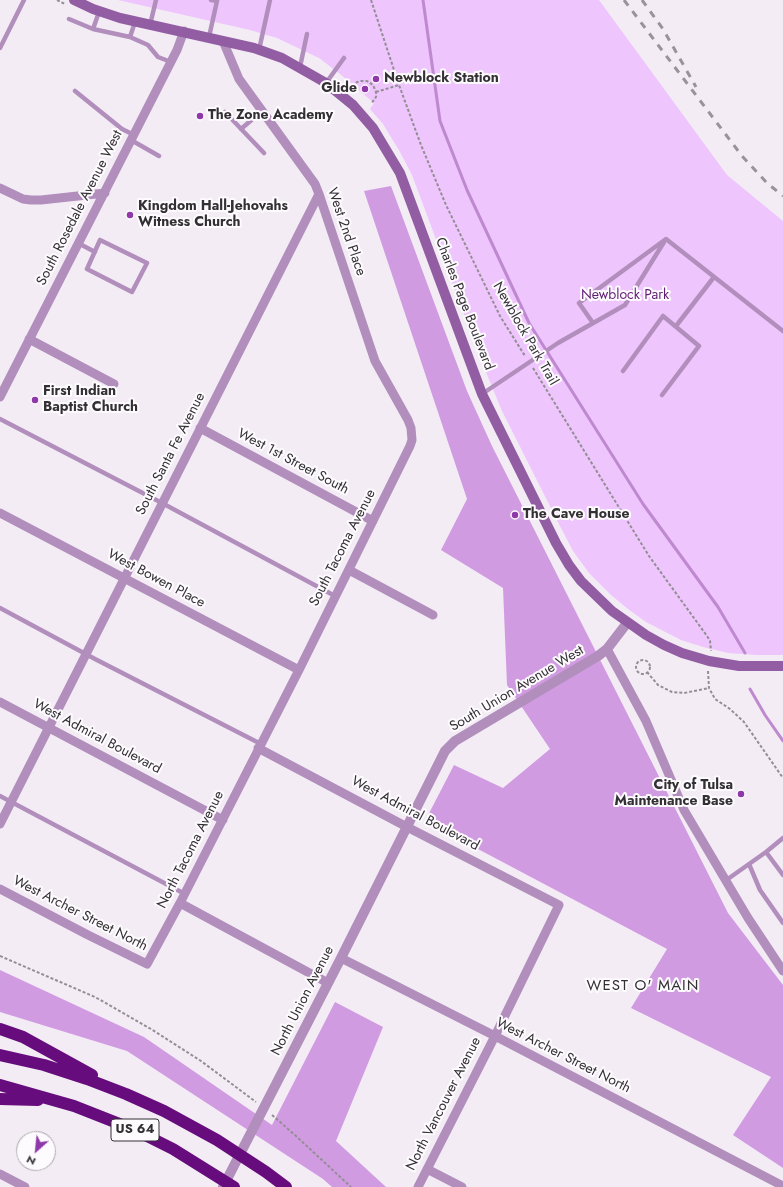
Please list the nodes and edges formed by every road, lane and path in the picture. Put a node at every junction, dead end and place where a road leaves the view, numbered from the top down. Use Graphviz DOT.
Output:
graph roads {
  1 [pos="24,0"];
  2 [pos="74,0"];
  3 [pos="156,0"];
  4 [pos="211,0"];
  5 [pos="270,0"];
  6 [pos="371,0"];
  7 [pos="99,11"];
  8 [pos="69,19"];
  9 [pos="135,21"];
  10 [pos="150,24"];
  11 [pos="93,29"];
  12 [pos="184,31"];
  13 [pos="307,34"];
  14 [pos="130,37"];
  15 [pos="209,37"];
  16 [pos="223,41"];
  17 [pos="0,48"];
  18 [pos="259,50"];
  19 [pos="344,58"];
  20 [pos="171,62"];
  21 [pos="300,67"];
  22 [pos="326,83"];
  23 [pos="399,85"];
  24 [pos="352,86"];
  25 [pos="75,91"];
  26 [pos="376,92"];
  27 [pos="371,104"];
  28 [pos="262,111"];
  29 [pos="225,112"];
  30 [pos="241,129"];
  31 [pos="132,138"];
  32 [pos="264,153"];
  33 [pos="159,156"];
  34 [pos="0,188"];
  35 [pos="105,193"];
  36 [pos="319,194"];
  37 [pos="666,239"];
  38 [pos="78,243"];
  39 [pos="95,252"];
  40 [pos="714,276"];
  41 [pos="593,323"];
  42 [pos="676,326"];
  43 [pos="783,331"];
  44 [pos="29,339"];
  45 [pos="374,360"];
  46 [pos="529,363"];
  47 [pos="623,372"];
  48 [pos="4,381"];
  49 [pos="114,384"];
  50 [pos="482,394"];
  51 [pos="662,395"];
  52 [pos="0,397"];
  53 [pos="0,419"];
  54 [pos="200,428"];
  55 [pos="162,502"];
  56 [pos="0,513"];
  57 [pos="373,521"];
  58 [pos="349,570"];
  59 [pos="124,579"];
  60 [pos="335,596"];
  61 [pos="0,608"];
  62 [pos="433,615"];
  63 [pos="627,623"];
  64 [pos="607,649"];
  65 [pos="711,652"];
  66 [pos="86,654"];
  67 [pos="783,666"];
  68 [pos="708,668"];
  69 [pos="299,670"];
  70 [pos="647,672"];
  71 [pos="709,688"];
  72 [pos="0,702"];
  73 [pos="50,728"];
  74 [pos="260,746"];
  75 [pos="783,778"];
  76 [pos="0,796"];
  77 [pos="12,802"];
  78 [pos="223,820"];
  79 [pos="0,824"];
  80 [pos="407,827"];
  81 [pos="783,838"];
  82 [pos="766,852"];
  83 [pos="749,864"];
  84 [pos="783,875"];
  85 [pos="725,881"];
  86 [pos="0,889"];
  87 [pos="185,894"];
  88 [pos="180,903"];
  89 [pos="559,905"];
  90 [pos="783,923"];
  91 [pos="0,956"];
  92 [pos="341,958"];
  93 [pos="148,964"];
  94 [pos="783,971"];
  95 [pos="328,983"];
  96 [pos="0,1029"];
  97 [pos="495,1036"];
  98 [pos="0,1055"];
  99 [pos="0,1085"];
  100 [pos="126,1094"];
  101 [pos="0,1099"];
  102 [pos="59,1101"];
  103 [pos="257,1103"];
  104 [pos="268,1113"];
  105 [pos="427,1169"];
  106 [pos="0,1174"];
  107 [pos="783,1186"];
  108 [pos="25,1187"];
  109 [pos="223,1187"];
  110 [pos="234,1187"];
  111 [pos="286,1187"];
  112 [pos="350,1187"];
  113 [pos="418,1187"];
  114 [pos="462,1187"];
  1 -- 17 [label="lane"];
  2 -- 7 [label="main road, Charles Page Boulevard"];
  3 -- 10 [label="lane"];
  4 -- 15 [label="lane"];
  5 -- 18 [label="lane"];
  6 -- 23 [label="path, Newblock Park Trail"];
  7 -- 9 [label="main road, Charles Page Boulevard"];
  7 -- 11 [label="lane"];
  8 -- 11 [label="lane"];
  9 -- 10 [label="main road, Charles Page Boulevard"];
  9 -- 14 [label="lane"];
  10 -- 12 [label="main road, Charles Page Boulevard"];
  11 -- 14 [label="lane"];
  12 -- 15 [label="main road, Charles Page Boulevard"];
  12 -- 20 [label="street, South Rosedale Avenue West"];
  13 -- 21 [label="lane"];
  14 -- 20 [label="lane"];
  15 -- 16 [label="main road, Charles Page Boulevard"];
  16 -- 18 [label="main road, Charles Page Boulevard"];
  16 -- 28 [label="street, West 2nd Place"];
  18 -- 21 [label="main road, Charles Page Boulevard"];
  19 -- 22 [label="lane"];
  20 -- 31 [label="street, South Rosedale Avenue West"];
  21 -- 22 [label="main road, Charles Page Boulevard"];
  22 -- 50 [label="main road, Charles Page Boulevard"];
  23 -- 26 [label="path"];
  23 -- 46 [label="path, Newblock Park Trail"];
  24 -- 26 [label="path"];
  25 -- 31 [label="lane"];
  26 -- 27 [label="path"];
  28 -- 30 [label="lane"];
  28 -- 36 [label="street, West 2nd Place"];
  29 -- 30 [label="lane"];
  30 -- 32 [label="lane"];
  31 -- 33 [label="lane"];
  31 -- 35 [label="street, South Rosedale Avenue West"];
  34 -- 35 [label="street"];
  35 -- 38 [label="street, South Rosedale Avenue West"];
  36 -- 45 [label="street, West 2nd Place"];
  36 -- 54 [label="street, South Santa Fe Avenue"];
  37 -- 40 [label="lane"];
  37 -- 41 [label="lane"];
  37 -- 41 [label="lane"];
  38 -- 39 [label="lane"];
  38 -- 44 [label="street, South Rosedale Avenue West"];
  39 -- 39 [label="lane"];
  40 -- 42 [label="lane"];
  40 -- 43 [label="lane"];
  41 -- 46 [label="lane"];
  42 -- 47 [label="lane"];
  42 -- 51 [label="lane"];
  44 -- 48 [label="street, South Rosedale Avenue West"];
  44 -- 49 [label="street"];
  45 -- 57 [label="street, South Tacoma Avenue"];
  46 -- 50 [label="lane"];
  46 -- 65 [label="path, Newblock Park Trail"];
  48 -- 52 [label="street, South Rosedale Avenue West"];
  50 -- 63 [label="main road, Charles Page Boulevard"];
  53 -- 55 [label="lane"];
  54 -- 55 [label="street, South Santa Fe Avenue"];
  54 -- 57 [label="street, West 1st Street South"];
  55 -- 59 [label="street, South Santa Fe Avenue"];
  55 -- 60 [label="lane"];
  56 -- 59 [label="street, West Bowen Place"];
  57 -- 58 [label="street, South Tacoma Avenue"];
  58 -- 60 [label="street, South Tacoma Avenue"];
  58 -- 62 [label="street"];
  59 -- 66 [label="street, South Santa Fe Avenue"];
  59 -- 69 [label="street, West Bowen Place"];
  60 -- 69 [label="street, South Tacoma Avenue"];
  61 -- 66 [label="lane"];
  63 -- 64 [label="street, South Union Avenue West"];
  63 -- 67 [label="main road, Charles Page Boulevard"];
  64 -- 80 [label="street, South Union Avenue West"];
  64 -- 85 [label="street"];
  66 -- 73 [label="street, South Santa Fe Avenue"];
  66 -- 74 [label="lane"];
  68 -- 71 [label="path"];
  69 -- 74 [label="street, South Tacoma Avenue"];
  70 -- 70 [label="path"];
  70 -- 71 [label="path"];
  71 -- 75 [label="path"];
  72 -- 73 [label="street, West Admiral Boulevard"];
  73 -- 77 [label="street, South Santa Fe Avenue"];
  73 -- 78 [label="street, West Admiral Boulevard"];
  74 -- 78 [label="street, North Tacoma Avenue"];
  74 -- 80 [label="street, West Admiral Boulevard"];
  76 -- 77 [label="lane"];
  77 -- 79 [label="street, South Santa Fe Avenue"];
  77 -- 87 [label="lane"];
  78 -- 87 [label="street, North Tacoma Avenue"];
  80 -- 89 [label="street, West Admiral Boulevard"];
  80 -- 92 [label="street, North Union Avenue"];
  81 -- 82 [label="lane"];
  82 -- 83 [label="lane"];
  82 -- 84 [label="lane"];
  83 -- 85 [label="lane"];
  83 -- 90 [label="lane"];
  85 -- 94 [label="street"];
  86 -- 93 [label="street, West Archer Street North"];
  87 -- 88 [label="street, North Tacoma Avenue"];
  88 -- 93 [label="street, North Tacoma Avenue"];
  88 -- 95 [label="street"];
  89 -- 97 [label="street, North Vancouver Avenue"];
  91 -- 103 [label="path"];
  92 -- 95 [label="street, North Union Avenue"];
  92 -- 97 [label="street, West Archer Street North"];
  95 -- 109 [label="street, North Union Avenue"];
  96 -- 100 [label="highway"];
  97 -- 105 [label="street, North Vancouver Avenue"];
  97 -- 107 [label="street, West Archer Street North"];
  98 -- 100 [label="highway, US 64"];
  99 -- 102 [label="highway, US 64"];
  100 -- 111 [label="highway, US 64"];
  101 -- 102 [label="highway"];
  102 -- 110 [label="highway, US 64"];
  104 -- 112 [label="path"];
  105 -- 113 [label="street, North Vancouver Avenue"];
  105 -- 114 [label="street"];
  106 -- 108 [label="street"];
}
